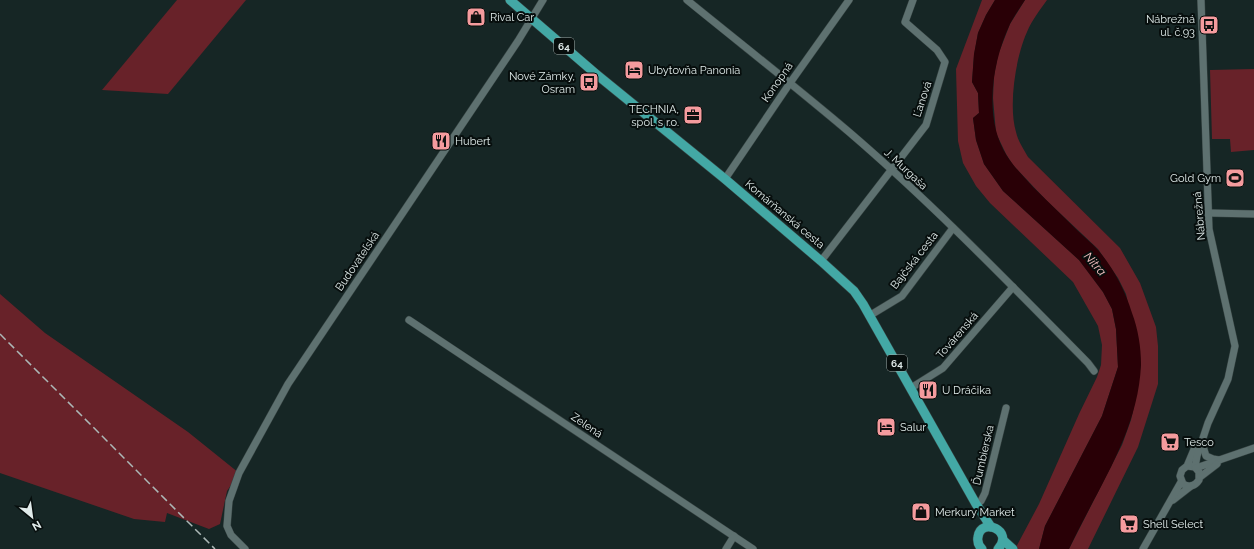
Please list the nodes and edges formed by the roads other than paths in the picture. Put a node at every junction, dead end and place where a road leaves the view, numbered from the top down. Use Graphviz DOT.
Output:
graph roads {
  1 [pos="510,0"];
  2 [pos="543,0"];
  3 [pos="687,0"];
  4 [pos="849,0"];
  5 [pos="913,0"];
  6 [pos="1201,0"];
  7 [pos="532,18"];
  8 [pos="790,83"];
  9 [pos="890,169"];
  10 [pos="725,179"];
  11 [pos="1209,213"];
  12 [pos="1254,214"];
  13 [pos="953,228"];
  14 [pos="822,261"];
  15 [pos="1013,287"];
  16 [pos="870,316"];
  17 [pos="409,320"];
  18 [pos="1094,371"];
  19 [pos="911,388"];
  20 [pos="1006,408"];
  21 [pos="1208,423"];
  22 [pos="1202,443"];
  23 [pos="1254,448"];
  24 [pos="1222,460"];
  25 [pos="1187,466"];
  26 [pos="1195,468"];
  27 [pos="1200,478"];
  28 [pos="1182,482"];
  29 [pos="1191,486"];
  30 [pos="1170,503"];
  31 [pos="976,504"];
  32 [pos="991,527"];
  33 [pos="734,536"];
  34 [pos="977,540"];
  35 [pos="1003,540"];
  36 [pos="245,549"];
  37 [pos="726,549"];
  38 [pos="753,549"];
  39 [pos="982,549"];
  40 [pos="998,549"];
  41 [pos="1013,549"];
  42 [pos="1143,549"];
  1 -- 7 [label="main road, Komárňanská cesta / 64"];
  2 -- 7 [label="street, Budovateľská"];
  3 -- 8 [label="street, J. Murgaša"];
  4 -- 8 [label="street, Konopná"];
  5 -- 9 [label="street, Ľanová"];
  6 -- 11 [label="street, Nábrežná"];
  7 -- 10 [label="main road, Komárňanská cesta / 64"];
  7 -- 36 [label="street, Budovateľská"];
  8 -- 9 [label="street, J. Murgaša"];
  8 -- 10 [label="street, Konopná"];
  9 -- 13 [label="street, J. Murgaša"];
  9 -- 14 [label="street, Ľanová"];
  10 -- 14 [label="main road, Komárňanská cesta / 64"];
  11 -- 12 [label="street"];
  11 -- 21 [label="street, Nábrežná"];
  13 -- 15 [label="street, J. Murgaša"];
  13 -- 16 [label="street, Bajčská cesta"];
  14 -- 16 [label="main road, Komárňanská cesta / 64"];
  15 -- 18 [label="street, J. Murgaša"];
  15 -- 19 [label="street, Továrenská"];
  16 -- 19 [label="main road, Komárňanská cesta / 64"];
  17 -- 33 [label="street, Zelená"];
  19 -- 31 [label="main road, Komárňanská cesta / 64"];
  20 -- 31 [label="street, Ďumbierska"];
  21 -- 22 [label="street, Nábrežná"];
  21 -- 25 [label="street, Nábrežná"];
  22 -- 24 [label="street"];
  22 -- 26 [label="street, Nábrežná"];
  23 -- 24 [label="street"];
  24 -- 26 [label="street"];
  24 -- 27 [label="street"];
  25 -- 26 [label="street"];
  25 -- 28 [label="street"];
  26 -- 27 [label="street"];
  27 -- 29 [label="street"];
  28 -- 29 [label="street"];
  28 -- 30 [label="street"];
  29 -- 30 [label="street"];
  30 -- 42 [label="street"];
  31 -- 32 [label="main road, Komárňanská cesta / 64"];
  31 -- 34 [label="main road, Komárňanská cesta / 64"];
  32 -- 34 [label="main road"];
  32 -- 35 [label="main road, 64"];
  33 -- 37 [label="street"];
  33 -- 38 [label="street, Zelená"];
  34 -- 39 [label="main road, 64"];
  35 -- 40 [label="main road"];
  35 -- 41 [label="main road, 64"];
}
